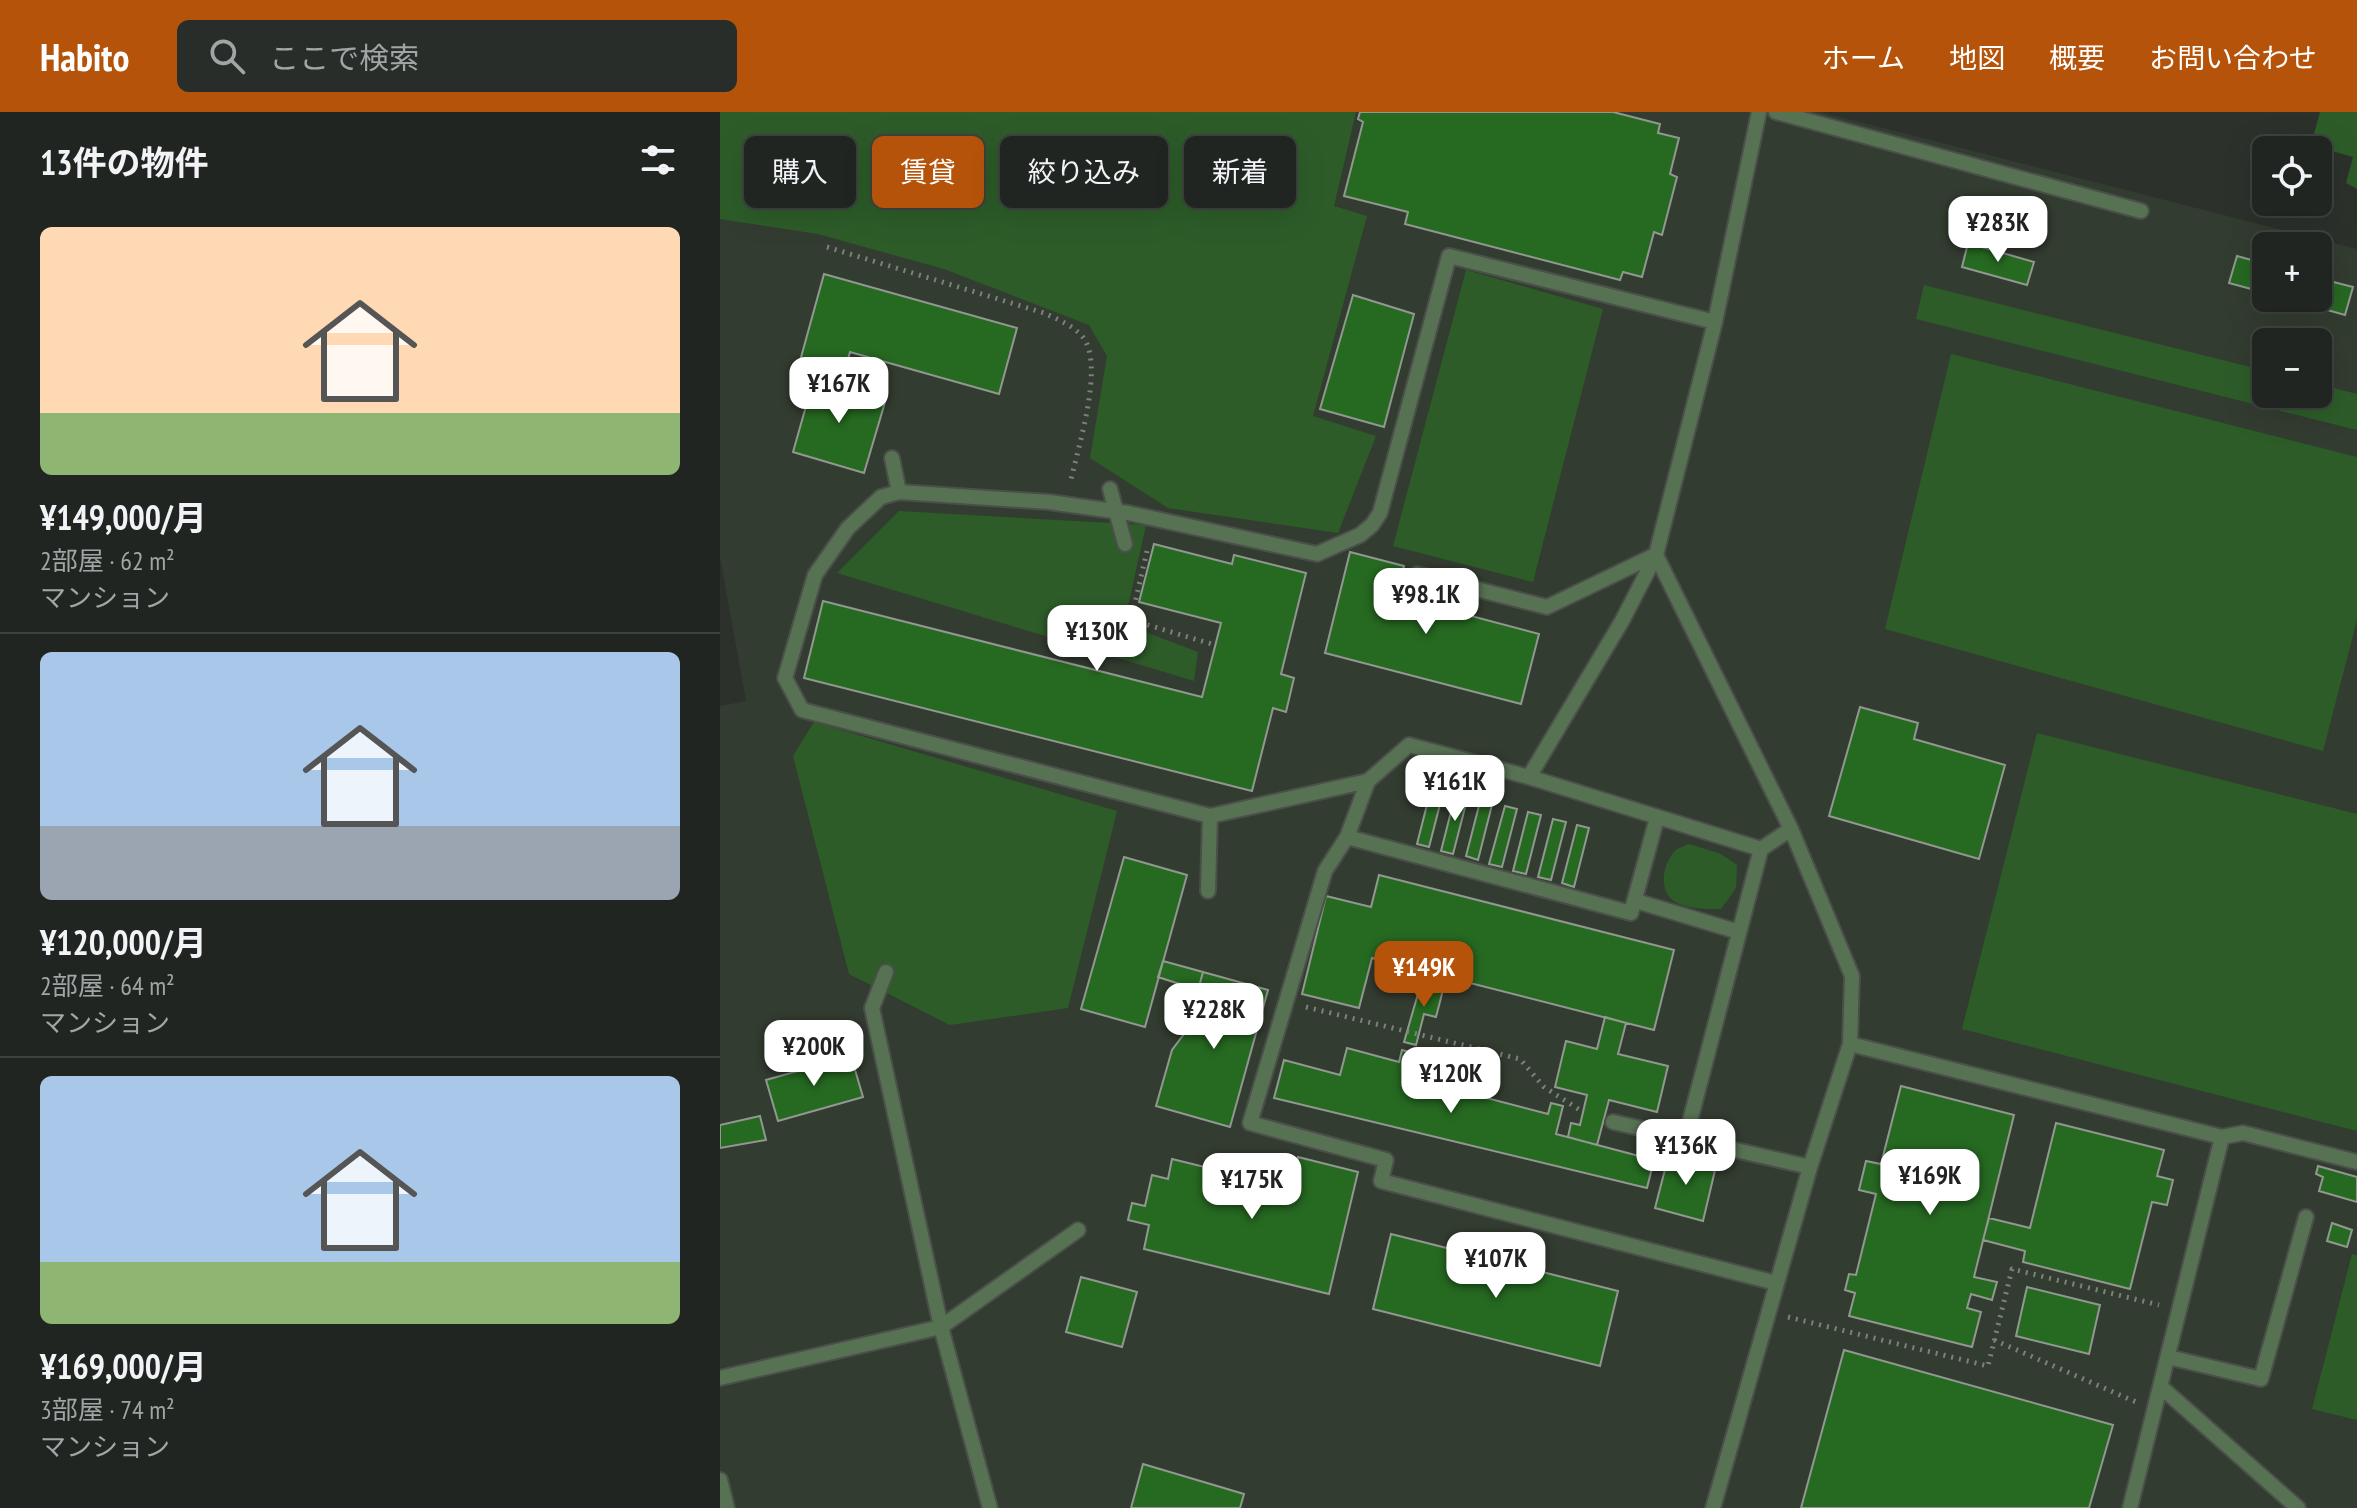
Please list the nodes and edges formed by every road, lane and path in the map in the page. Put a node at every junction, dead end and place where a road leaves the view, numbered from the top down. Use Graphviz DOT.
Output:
graph roads {
  1 [pos="1759,112"];
  2 [pos="1776,112"];
  3 [pos="2141,211"];
  4 [pos="827,247"];
  5 [pos="1715,322"];
  6 [pos="892,458"];
  7 [pos="1110,489"];
  8 [pos="899,492"];
  9 [pos="1066,505"];
  10 [pos="1116,512"];
  11 [pos="1154,519"];
  12 [pos="1125,544"];
  13 [pos="1656,555"];
  14 [pos="1417,574"];
  15 [pos="1215,645"];
  16 [pos="1529,777"];
  17 [pos="1368,781"];
  18 [pos="1210,816"];
  19 [pos="1657,818"];
  20 [pos="1791,829"];
  21 [pos="1347,837"];
  22 [pos="1761,849"];
  23 [pos="1208,891"];
  24 [pos="1636,901"];
  25 [pos="1739,932"];
  26 [pos="886,972"];
  27 [pos="1286,1002"];
  28 [pos="1850,1044"];
  29 [pos="1583,1112"];
  30 [pos="1613,1122"];
  31 [pos="2222,1137"];
  32 [pos="1685,1140"];
  33 [pos="2357,1162"];
  34 [pos="1810,1167"];
  35 [pos="2306,1217"];
  36 [pos="1078,1230"];
  37 [pos="1776,1283"];
  38 [pos="2180,1310"];
  39 [pos="1767,1312"];
  40 [pos="941,1327"];
  41 [pos="1994,1340"];
  42 [pos="2168,1357"];
  43 [pos="720,1378"];
  44 [pos="2161,1387"];
  45 [pos="2155,1410"];
  46 [pos="720,1480"];
  47 [pos="727,1508"];
  48 [pos="990,1508"];
  49 [pos="1713,1508"];
  50 [pos="2130,1508"];
  51 [pos="2298,1508"];
  1 -- 5 [label="lane"];
  2 -- 3 [label="lane"];
  4 -- 9 [label="path"];
  5 -- 11 [label="lane"];
  5 -- 13 [label="lane"];
  6 -- 8 [label="lane"];
  7 -- 10 [label="lane"];
  8 -- 9 [label="lane"];
  8 -- 18 [label="lane"];
  9 -- 10 [label="lane"];
  10 -- 11 [label="lane"];
  10 -- 12 [label="lane"];
  11 -- 15 [label="path"];
  13 -- 14 [label="lane"];
  13 -- 16 [label="lane"];
  13 -- 20 [label="lane"];
  16 -- 17 [label="lane"];
  16 -- 19 [label="lane"];
  17 -- 18 [label="lane"];
  17 -- 21 [label="lane"];
  18 -- 23 [label="lane"];
  19 -- 22 [label="lane"];
  19 -- 24 [label="lane"];
  20 -- 22 [label="lane"];
  20 -- 28 [label="lane"];
  21 -- 24 [label="lane"];
  21 -- 27 [label="lane"];
  22 -- 25 [label="lane"];
  24 -- 25 [label="lane"];
  25 -- 32 [label="lane"];
  26 -- 40 [label="lane"];
  27 -- 29 [label="path"];
  27 -- 37 [label="lane"];
  28 -- 31 [label="lane"];
  28 -- 34 [label="lane"];
  30 -- 32 [label="lane"];
  31 -- 33 [label="lane"];
  31 -- 38 [label="lane"];
  32 -- 34 [label="lane"];
  34 -- 37 [label="lane"];
  35 -- 42 [label="lane"];
  36 -- 40 [label="lane"];
  37 -- 39 [label="lane"];
  38 -- 41 [label="path"];
  38 -- 42 [label="lane"];
  39 -- 41 [label="path"];
  39 -- 49 [label="lane"];
  40 -- 43 [label="lane"];
  40 -- 48 [label="lane"];
  41 -- 45 [label="path"];
  42 -- 44 [label="lane"];
  44 -- 45 [label="lane"];
  44 -- 51 [label="lane"];
  45 -- 50 [label="lane"];
  46 -- 47 [label="lane"];
}
